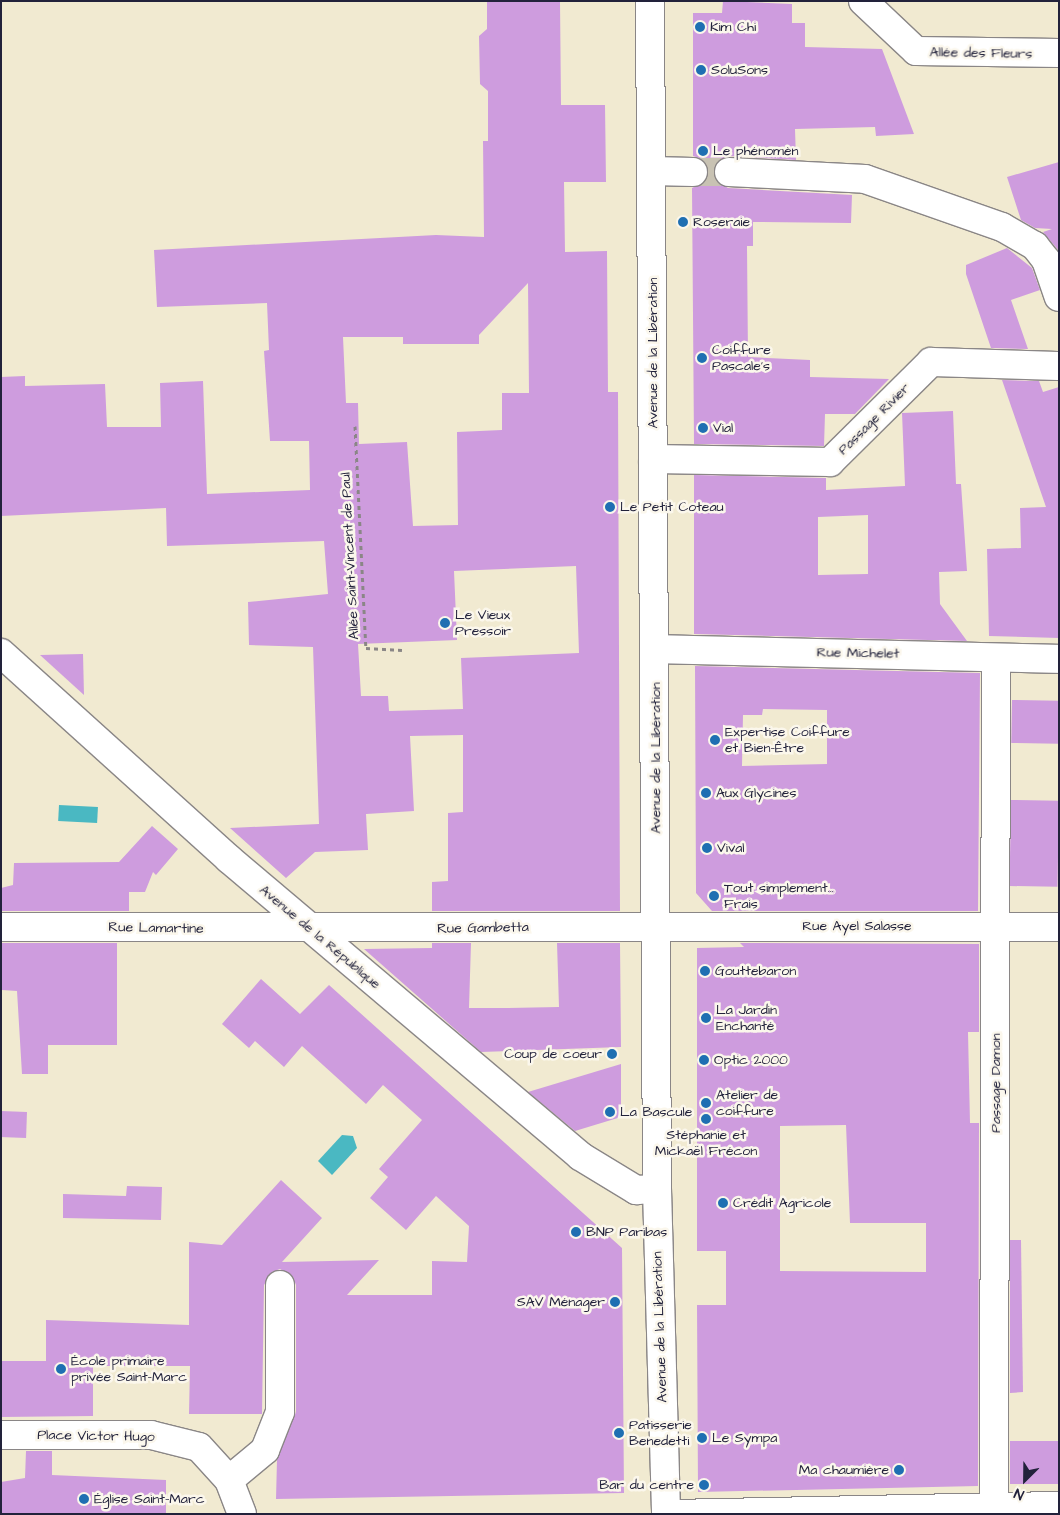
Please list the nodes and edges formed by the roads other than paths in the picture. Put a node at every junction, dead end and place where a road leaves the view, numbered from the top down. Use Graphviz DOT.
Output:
graph roads {
  1 [pos="650,1"];
  2 [pos="863,1"];
  3 [pos="1059,53"];
  4 [pos="652,171"];
  5 [pos="693,172"];
  6 [pos="729,172"];
  7 [pos="1059,297"];
  8 [pos="1059,366"];
  9 [pos="653,459"];
  10 [pos="656,649"];
  11 [pos="1,654"];
  12 [pos="996,658"];
  13 [pos="1059,659"];
  14 [pos="656,926"];
  15 [pos="996,926"];
  16 [pos="1,927"];
  17 [pos="1059,927"];
  18 [pos="310,930"];
  19 [pos="657,1189"];
  20 [pos="280,1285"];
  21 [pos="1,1435"];
  22 [pos="229,1480"];
  23 [pos="1059,1506"];
  24 [pos="994,1507"];
  25 [pos="242,1514"];
  26 [pos="666,1514"];
  27 [pos="673,1514"];
  1 -- 4 [label="street, Avenue de la Libération"];
  2 -- 3 [label="street, Allée des Fleurs"];
  4 -- 5 [label="street"];
  4 -- 9 [label="street, Avenue de la Libération"];
  6 -- 7 [label="street"];
  8 -- 9 [label="street, Passage Rivier"];
  9 -- 10 [label="street, Avenue de la Libération"];
  10 -- 12 [label="street, Rue Michelet"];
  10 -- 14 [label="street, Avenue de la Libération"];
  11 -- 18 [label="street, Avenue de la République"];
  12 -- 13 [label="street, Rue Michelet"];
  12 -- 15 [label="street, Passage Damon"];
  14 -- 15 [label="street, Rue Ayel Salasse"];
  14 -- 18 [label="street, Rue Gambetta"];
  14 -- 19 [label="street, Avenue de la Libération"];
  15 -- 17 [label="street, Rue Ayel Salasse"];
  15 -- 24 [label="street, Passage Damon"];
  16 -- 18 [label="street, Rue Lamartine"];
  18 -- 19 [label="street, Avenue de la République"];
  19 -- 26 [label="street, Avenue de la Libération"];
  20 -- 22 [label="street"];
  21 -- 22 [label="street, Place Victor Hugo"];
  22 -- 25 [label="street, Place Victor Hugo"];
  23 -- 24 [label="street"];
  24 -- 27 [label="street"];
}
